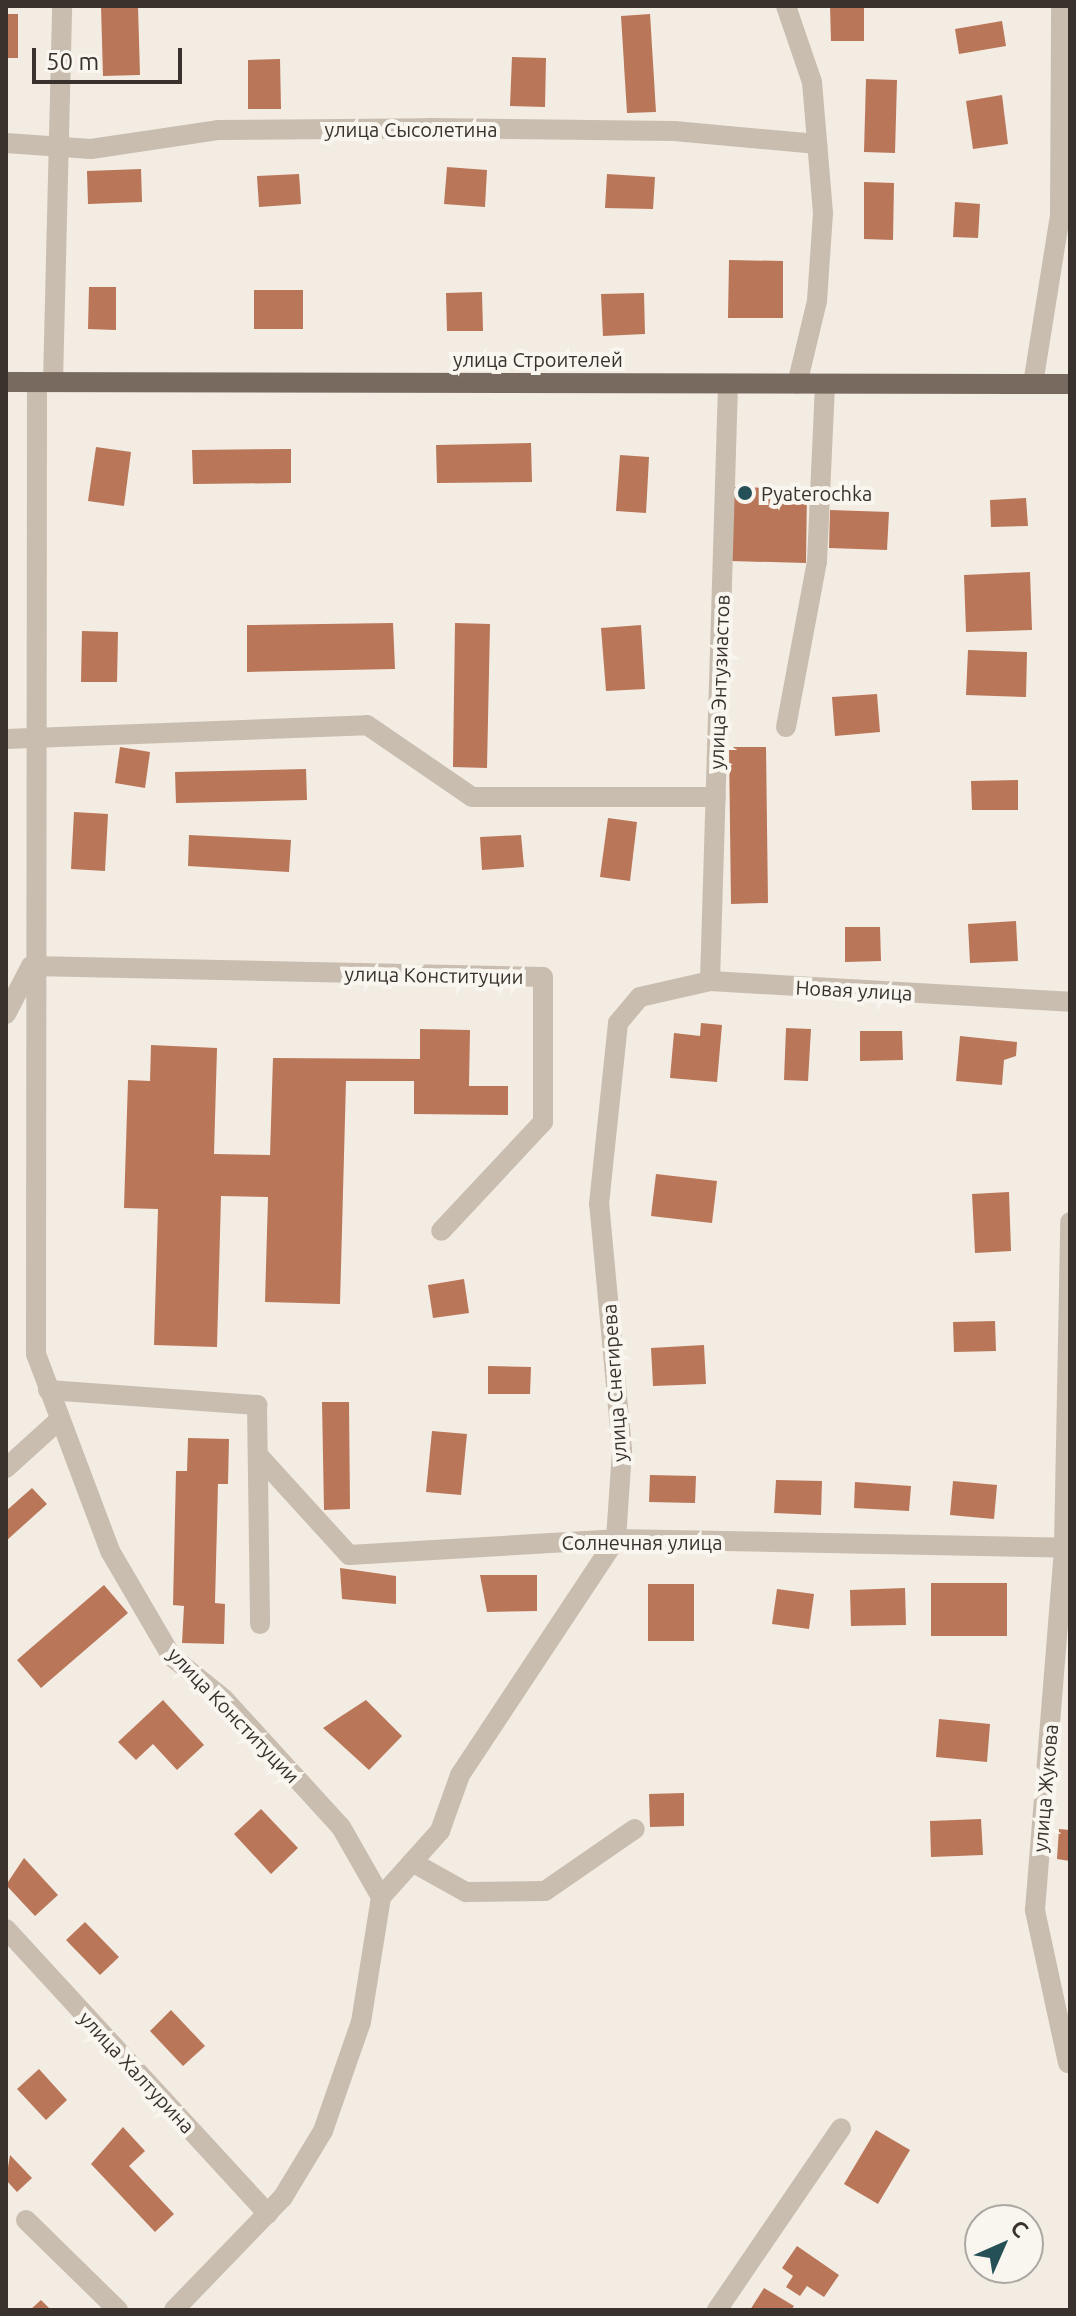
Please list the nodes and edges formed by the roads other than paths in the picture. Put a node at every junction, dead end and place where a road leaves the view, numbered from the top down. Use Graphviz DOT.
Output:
graph roads {
  1 [pos="62,6"];
  2 [pos="786,6"];
  3 [pos="1061,6"];
  4 [pos="6,143"];
  5 [pos="817,144"];
  6 [pos="60,146"];
  7 [pos="6,382"];
  8 [pos="45,382"];
  9 [pos="728,384"];
  10 [pos="797,384"];
  11 [pos="825,384"];
  12 [pos="1033,384"];
  13 [pos="1070,384"];
  14 [pos="786,727"];
  15 [pos="31,732"];
  16 [pos="6,739"];
  17 [pos="716,797"];
  18 [pos="31,966"];
  19 [pos="710,981"];
  20 [pos="640,997"];
  21 [pos="1070,1002"];
  22 [pos="6,1014"];
  23 [pos="1070,1222"];
  24 [pos="441,1231"];
  25 [pos="48,1390"];
  26 [pos="58,1421"];
  27 [pos="258,1455"];
  28 [pos="6,1468"];
  29 [pos="616,1539"];
  30 [pos="1067,1548"];
  31 [pos="260,1624"];
  32 [pos="635,1829"];
  33 [pos="412,1862"];
  34 [pos="381,1897"];
  35 [pos="6,1929"];
  36 [pos="1068,2063"];
  37 [pos="841,2128"];
  38 [pos="268,2214"];
  39 [pos="26,2220"];
  40 [pos="118,2310"];
  41 [pos="174,2310"];
  42 [pos="717,2310"];
  1 -- 6 [label="street, улица Конституции"];
  2 -- 5 [label="street"];
  3 -- 12 [label="street"];
  4 -- 6 [label="street, улица Сысолетина"];
  5 -- 6 [label="street, улица Сысолетина"];
  5 -- 10 [label="street"];
  6 -- 8 [label="street, улица Конституции"];
  7 -- 8 [label="main road, улица Строителей"];
  8 -- 9 [label="main road, улица Строителей"];
  8 -- 15 [label="street, улица Конституции"];
  9 -- 10 [label="main road, улица Строителей"];
  9 -- 17 [label="street, улица Энтузиастов"];
  10 -- 11 [label="main road, улица Строителей"];
  11 -- 12 [label="main road, улица Строителей"];
  11 -- 14 [label="street"];
  12 -- 13 [label="main road, улица Строителей"];
  15 -- 16 [label="street"];
  15 -- 17 [label="street"];
  15 -- 18 [label="street, улица Конституции"];
  17 -- 19 [label="street, улица Энтузиастов"];
  18 -- 22 [label="street"];
  18 -- 24 [label="street, улица Конституции"];
  18 -- 25 [label="street, улица Конституции"];
  19 -- 20 [label="street, Новая улица"];
  19 -- 21 [label="street, Новая улица"];
  20 -- 29 [label="street, улица Снегирева"];
  23 -- 30 [label="street, улица Жукова"];
  25 -- 26 [label="street, улица Конституции"];
  25 -- 27 [label="street"];
  26 -- 28 [label="street"];
  26 -- 34 [label="street, улица Конституции"];
  27 -- 29 [label="street, Солнечная улица"];
  27 -- 31 [label="street"];
  29 -- 30 [label="street, Солнечная улица"];
  29 -- 33 [label="street, улица Снегирева"];
  30 -- 36 [label="street, улица Жукова"];
  32 -- 33 [label="street"];
  33 -- 34 [label="street, улица Снегирева"];
  34 -- 38 [label="street"];
  35 -- 38 [label="street, улица Халтурина"];
  37 -- 42 [label="street"];
  38 -- 41 [label="street"];
  39 -- 40 [label="street"];
}
